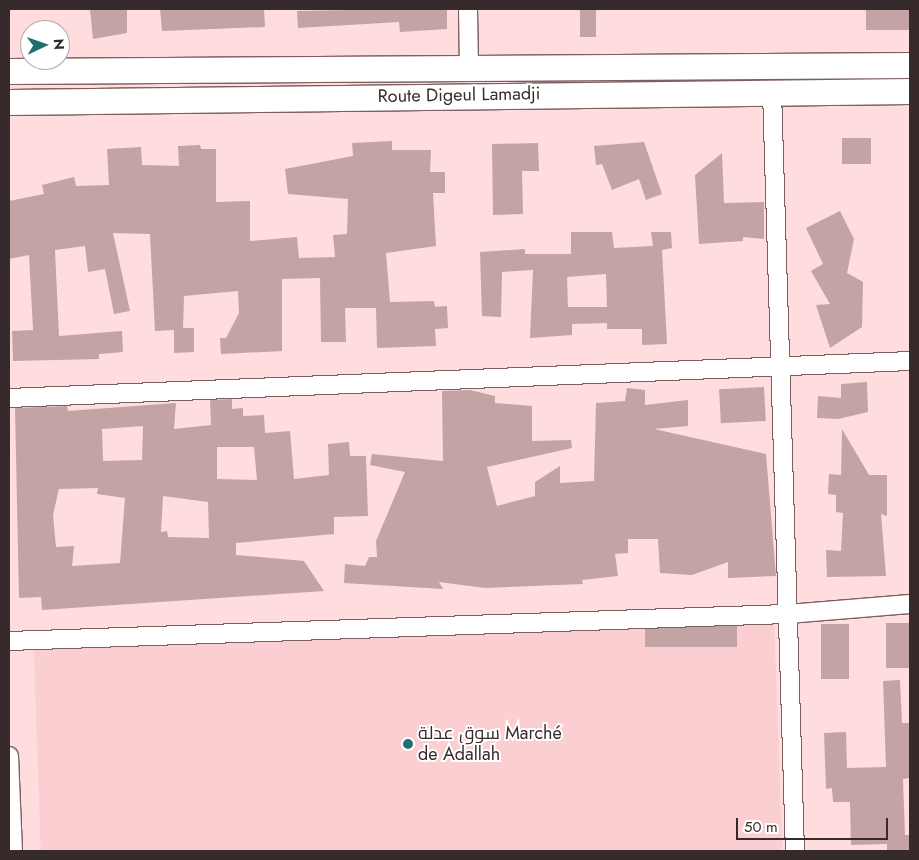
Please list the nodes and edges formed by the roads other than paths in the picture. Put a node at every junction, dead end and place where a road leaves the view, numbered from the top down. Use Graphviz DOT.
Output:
graph roads {
  1 [pos="468,9"];
  2 [pos="469,65"];
  3 [pos="910,65"];
  4 [pos="9,71"];
  5 [pos="772,91"];
  6 [pos="910,91"];
  7 [pos="9,102"];
  8 [pos="910,361"];
  9 [pos="784,366"];
  10 [pos="9,398"];
  11 [pos="910,604"];
  12 [pos="788,614"];
  13 [pos="9,642"];
  14 [pos="9,756"];
  15 [pos="13,851"];
  16 [pos="795,851"];
  1 -- 2 [label="street"];
  2 -- 3 [label="main road"];
  2 -- 4 [label="main road"];
  5 -- 6 [label="main road, Route Digeul Lamadji"];
  5 -- 7 [label="main road, Route Digeul Lamadji"];
  5 -- 9 [label="street"];
  8 -- 9 [label="street"];
  9 -- 10 [label="street"];
  9 -- 12 [label="street"];
  11 -- 12 [label="street"];
  12 -- 13 [label="street"];
  12 -- 16 [label="street"];
  14 -- 15 [label="street"];
}
